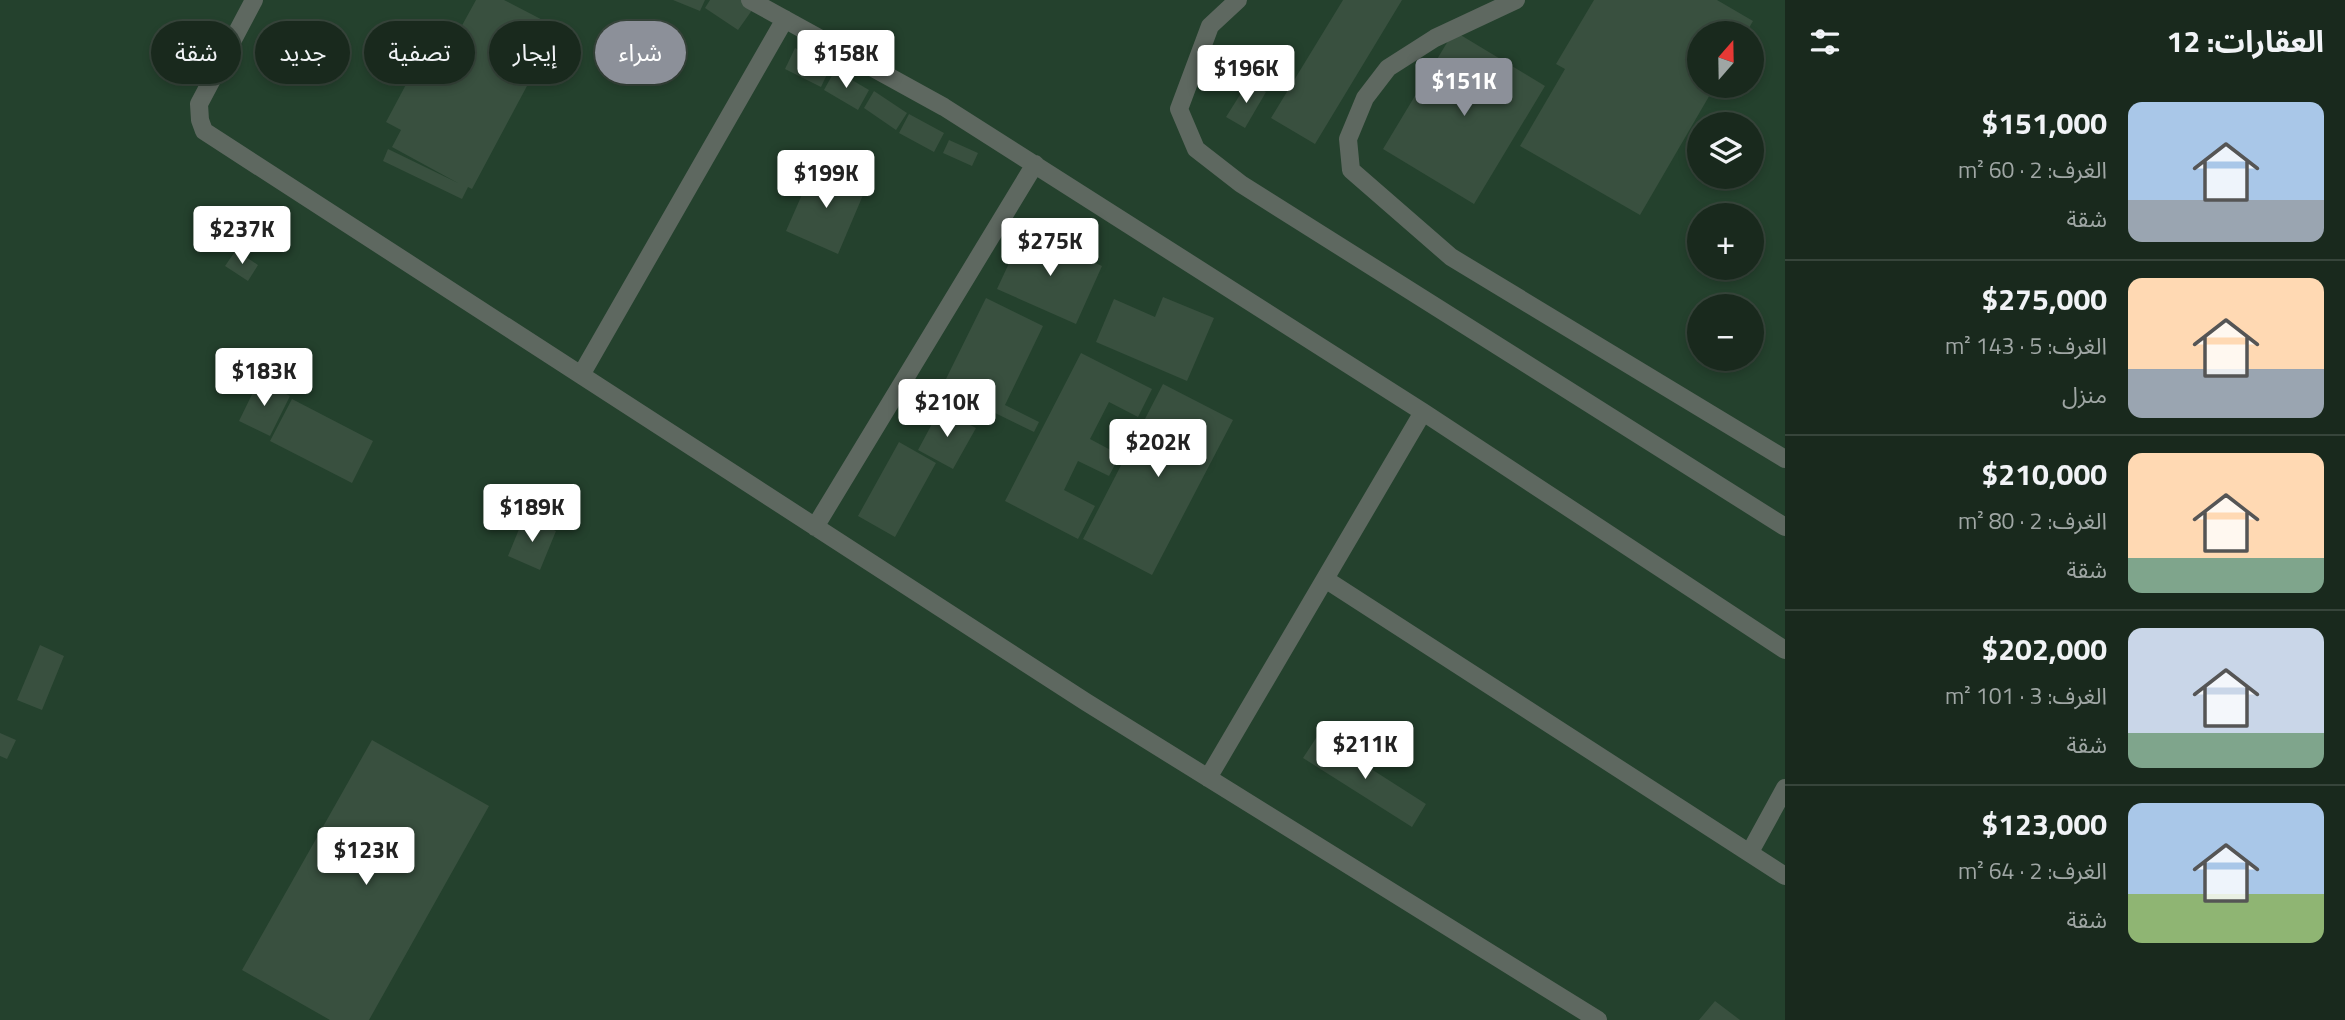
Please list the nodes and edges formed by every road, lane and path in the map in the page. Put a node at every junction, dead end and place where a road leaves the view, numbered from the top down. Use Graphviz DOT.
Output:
graph roads {
  1 [pos="254,0"];
  2 [pos="750,0"];
  3 [pos="1238,0"];
  4 [pos="1516,0"];
  5 [pos="785,19"];
  6 [pos="1035,164"];
  7 [pos="581,375"];
  8 [pos="1423,412"];
  9 [pos="1785,459"];
  10 [pos="816,527"];
  11 [pos="1785,527"];
  12 [pos="1325,579"];
  13 [pos="1785,650"];
  14 [pos="1208,778"];
  15 [pos="1785,788"];
  16 [pos="1750,852"];
  17 [pos="1785,876"];
  18 [pos="1598,1020"];
  1 -- 7 [label="lane"];
  2 -- 5 [label="lane"];
  3 -- 11 [label="lane"];
  4 -- 9 [label="lane"];
  5 -- 6 [label="lane"];
  5 -- 7 [label="lane"];
  6 -- 8 [label="lane"];
  6 -- 10 [label="lane"];
  7 -- 10 [label="lane"];
  8 -- 12 [label="lane"];
  8 -- 13 [label="lane"];
  10 -- 14 [label="lane"];
  12 -- 14 [label="lane"];
  12 -- 16 [label="lane"];
  14 -- 18 [label="lane"];
  15 -- 16 [label="lane"];
  16 -- 17 [label="lane"];
}
